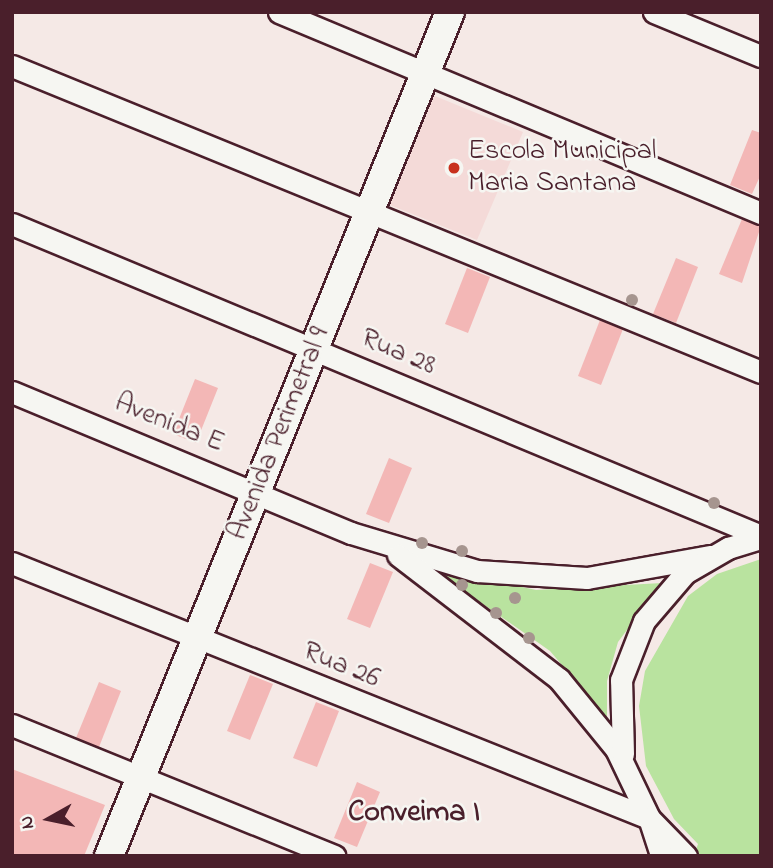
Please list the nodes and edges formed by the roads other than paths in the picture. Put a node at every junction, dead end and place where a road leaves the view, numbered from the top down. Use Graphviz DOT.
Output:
graph roads {
  1 [pos="279,12"];
  2 [pos="450,12"];
  3 [pos="654,12"];
  4 [pos="761,56"];
  5 [pos="12,66"];
  6 [pos="426,73"];
  7 [pos="370,211"];
  8 [pos="761,213"];
  9 [pos="12,224"];
  10 [pos="315,349"];
  11 [pos="761,372"];
  12 [pos="12,392"];
  13 [pos="259,489"];
  14 [pos="761,537"];
  15 [pos="382,544"];
  16 [pos="711,556"];
  17 [pos="12,563"];
  18 [pos="197,639"];
  19 [pos="12,725"];
  20 [pos="627,773"];
  21 [pos="141,778"];
  22 [pos="649,818"];
  23 [pos="108,856"];
  24 [pos="334,856"];
  25 [pos="661,856"];
  26 [pos="686,856"];
  1 -- 6 [label="street"];
  2 -- 6 [label="main road, Avenida Perimetral 9"];
  3 -- 4 [label="street"];
  5 -- 7 [label="street"];
  6 -- 7 [label="main road, Avenida Perimetral 9"];
  6 -- 8 [label="street"];
  7 -- 10 [label="main road, Avenida Perimetral 9"];
  7 -- 11 [label="street"];
  9 -- 10 [label="street, Rua 28"];
  10 -- 13 [label="main road, Avenida Perimetral 9"];
  10 -- 14 [label="street, Rua 28"];
  12 -- 13 [label="street, Avenida E"];
  13 -- 15 [label="street, Avenida E"];
  13 -- 18 [label="main road, Avenida Perimetral 9"];
  14 -- 16 [label="street"];
  15 -- 16 [label="street"];
  15 -- 20 [label="street"];
  16 -- 20 [label="street"];
  17 -- 18 [label="street, Rua 26"];
  18 -- 21 [label="main road, Avenida Perimetral 9"];
  18 -- 22 [label="street, Rua 26"];
  19 -- 21 [label="street"];
  20 -- 22 [label="street"];
  21 -- 23 [label="main road, Avenida Perimetral 9"];
  21 -- 24 [label="street"];
  22 -- 25 [label="street"];
  22 -- 26 [label="street"];
}
